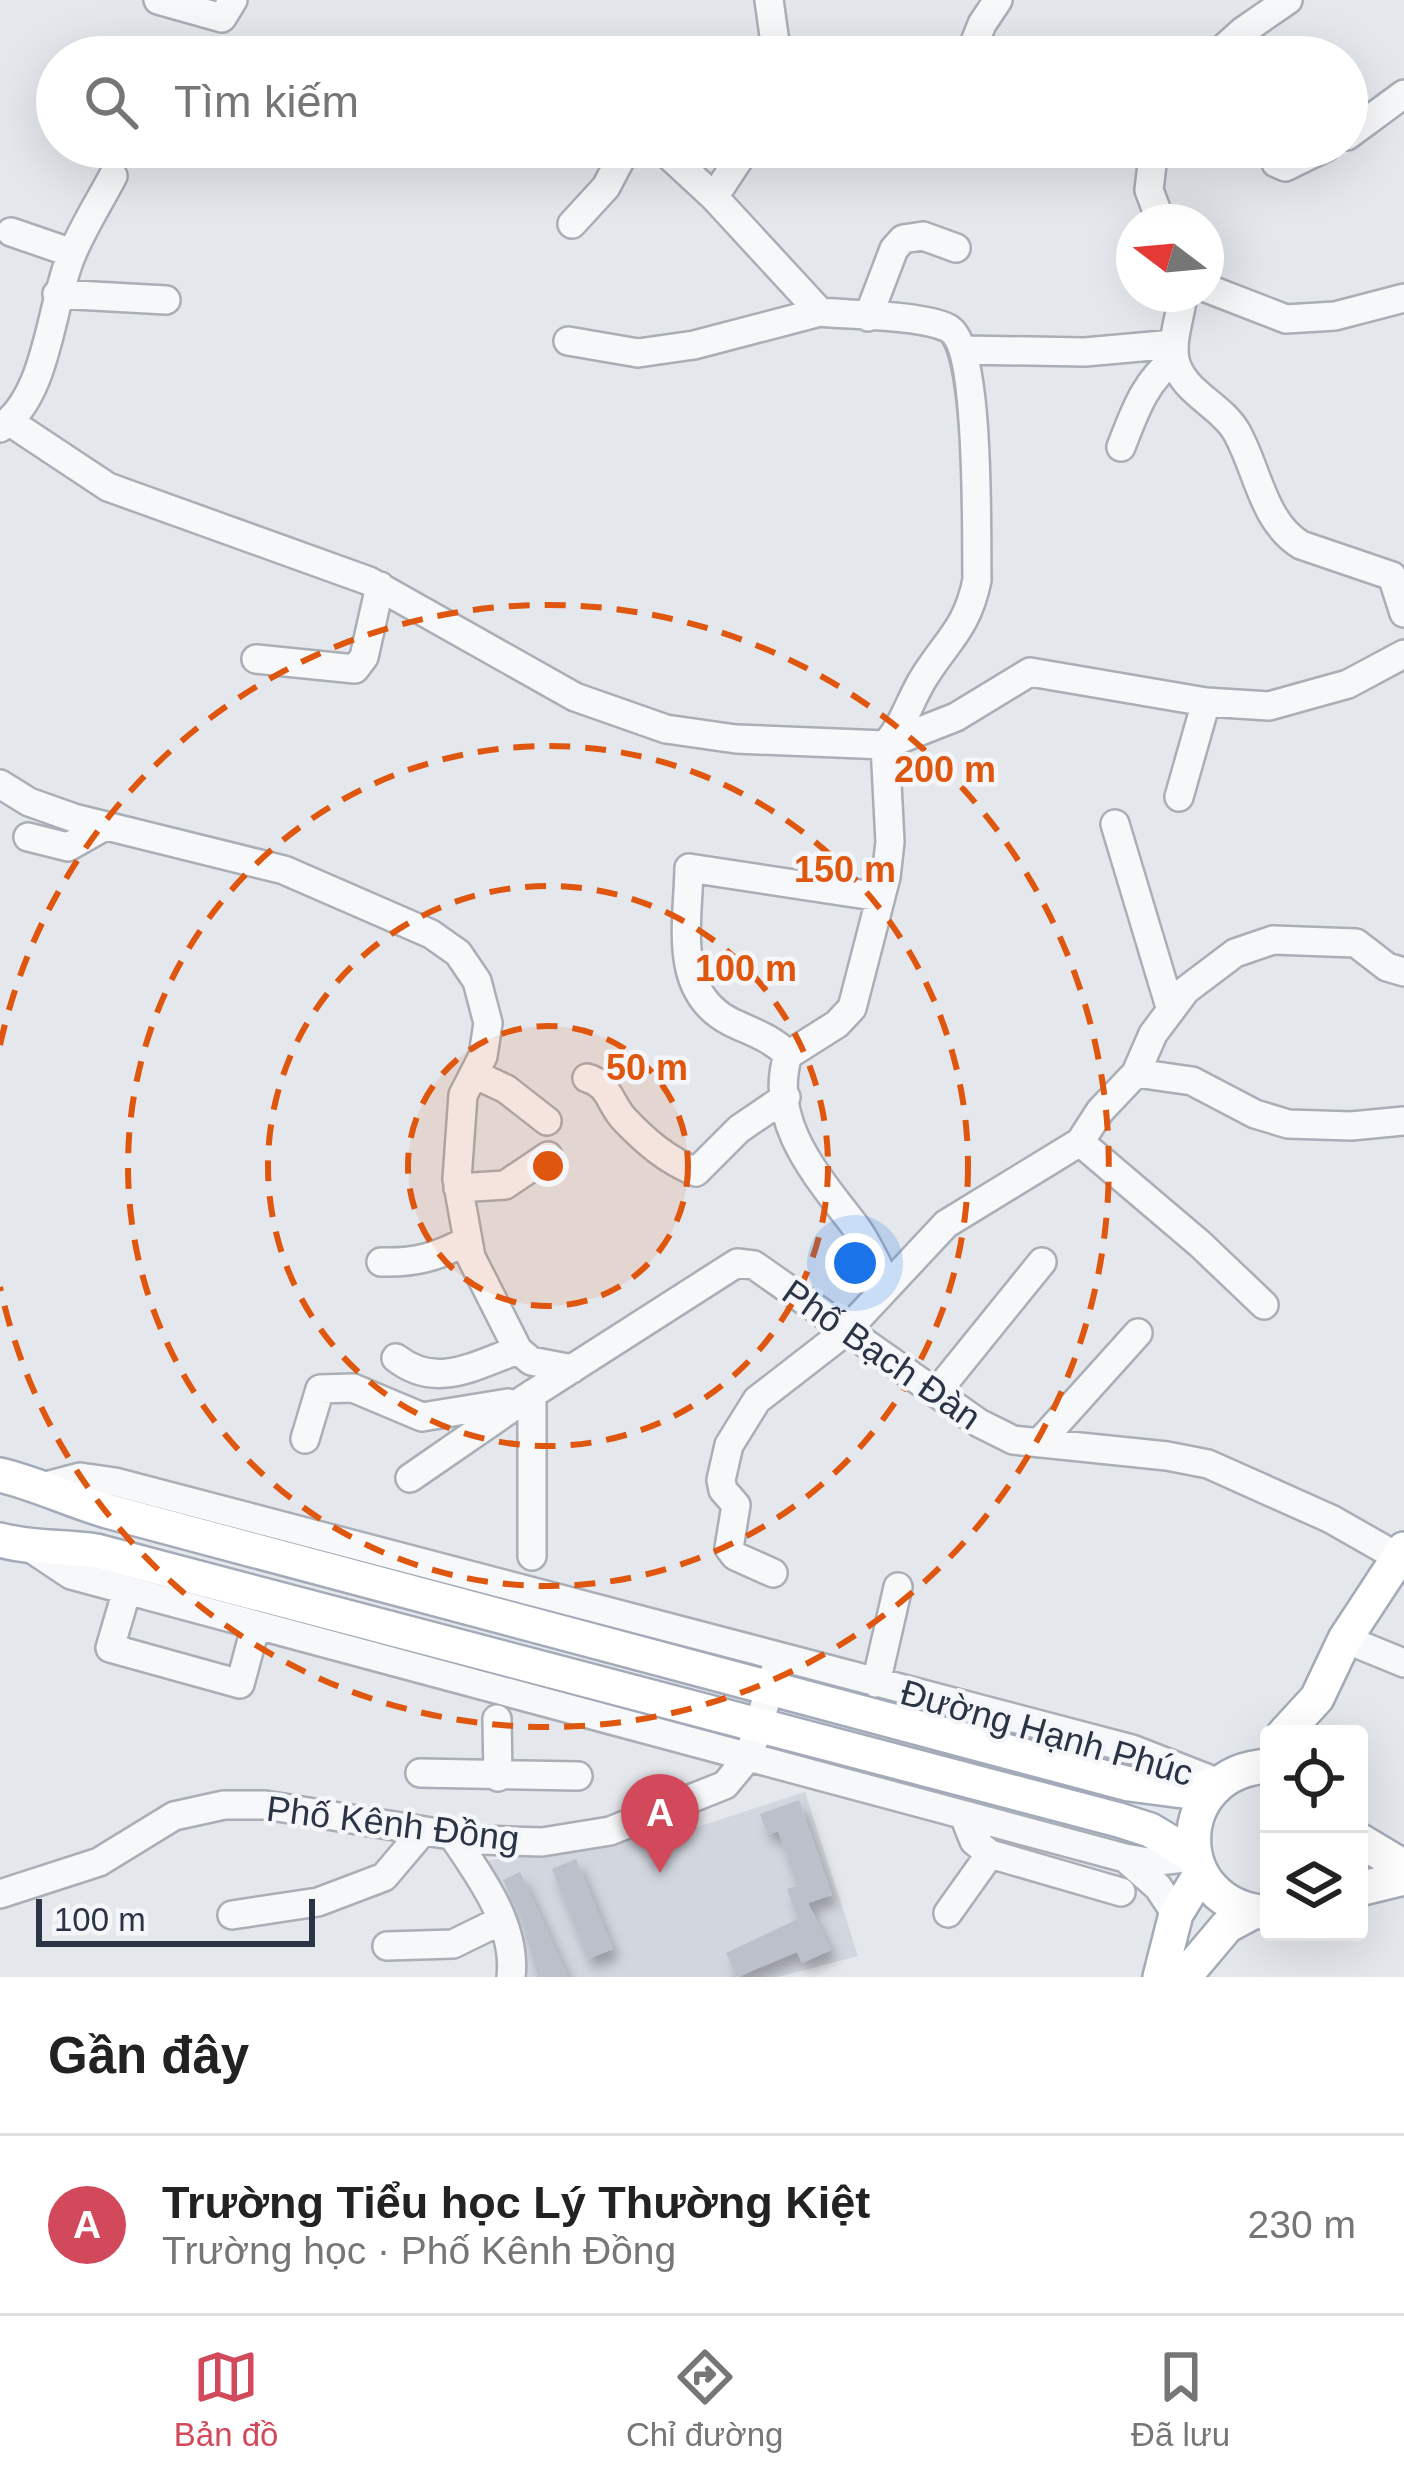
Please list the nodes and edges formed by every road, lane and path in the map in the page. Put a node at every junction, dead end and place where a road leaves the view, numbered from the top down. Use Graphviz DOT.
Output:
graph roads {
  1 [pos="158,0"];
  2 [pos="233,0"];
  3 [pos="769,0"];
  4 [pos="998,0"];
  5 [pos="1288,0"];
  6 [pos="774,36"];
  7 [pos="977,36"];
  8 [pos="1255,36"];
  9 [pos="1404,94"];
  10 [pos="1368,121"];
  11 [pos="616,168"];
  12 [pos="683,168"];
  13 [pos="733,168"];
  14 [pos="1152,168"];
  15 [pos="113,176"];
  16 [pos="714,197"];
  17 [pos="1154,204"];
  18 [pos="572,224"];
  19 [pos="11,232"];
  20 [pos="956,248"];
  21 [pos="72,253"];
  22 [pos="57,294"];
  23 [pos="1224,295"];
  24 [pos="1404,298"];
  25 [pos="166,300"];
  26 [pos="820,312"];
  27 [pos="1180,312"];
  28 [pos="868,317"];
  29 [pos="568,341"];
  30 [pos="965,350"];
  31 [pos="1174,351"];
  32 [pos="5,425"];
  33 [pos="1121,447"];
  34 [pos="380,586"];
  35 [pos="1404,613"];
  36 [pos="1404,654"];
  37 [pos="256,659"];
  38 [pos="1206,702"];
  39 [pos="885,745"];
  40 [pos="0,784"];
  41 [pos="1179,797"];
  42 [pos="1115,824"];
  43 [pos="106,826"];
  44 [pos="28,837"];
  45 [pos="880,897"];
  46 [pos="1404,972"];
  47 [pos="1170,1007"];
  48 [pos="788,1055"];
  49 [pos="1136,1072"];
  50 [pos="474,1074"];
  51 [pos="587,1078"];
  52 [pos="785,1097"];
  53 [pos="548,1121"];
  54 [pos="1404,1121"];
  55 [pos="1080,1142"];
  56 [pos="548,1156"];
  57 [pos="458,1188"];
  58 [pos="468,1240"];
  59 [pos="381,1262"];
  60 [pos="1042,1262"];
  61 [pos="887,1285"];
  62 [pos="1264,1305"];
  63 [pos="846,1331"];
  64 [pos="1138,1334"];
  65 [pos="518,1350"];
  66 [pos="396,1358"];
  67 [pos="572,1369"];
  68 [pos="936,1393"];
  69 [pos="527,1397"];
  70 [pos="305,1439"];
  71 [pos="1039,1443"];
  72 [pos="0,1474"];
  73 [pos="410,1478"];
  74 [pos="46,1486"];
  75 [pos="16,1545"];
  76 [pos="1400,1552"];
  77 [pos="532,1556"];
  78 [pos="773,1573"];
  79 [pos="898,1587"];
  80 [pos="127,1590"];
  81 [pos="256,1624"];
  82 [pos="1345,1640"];
  83 [pos="1404,1664"];
  84 [pos="774,1673"];
  85 [pos="876,1683"];
  86 [pos="1317,1698"];
  87 [pos="496,1719"];
  88 [pos="1292,1725"];
  89 [pos="1318,1725"];
  90 [pos="754,1741"];
  91 [pos="1260,1763"];
  92 [pos="420,1773"];
  93 [pos="578,1776"];
  94 [pos="498,1777"];
  95 [pos="1219,1783"];
  96 [pos="964,1816"];
  97 [pos="423,1831"];
  98 [pos="452,1835"];
  99 [pos="1368,1845"];
  100 [pos="990,1854"];
  101 [pos="1125,1858"];
  102 [pos="1189,1863"];
  103 [pos="1404,1867"];
  104 [pos="1404,1878"];
  105 [pos="1368,1886"];
  106 [pos="1121,1892"];
  107 [pos="0,1894"];
  108 [pos="948,1912"];
  109 [pos="1260,1912"];
  110 [pos="1260,1912"];
  111 [pos="1176,1914"];
  112 [pos="232,1915"];
  113 [pos="500,1921"];
  114 [pos="387,1946"];
  115 [pos="511,1977"];
  116 [pos="1160,1977"];
  117 [pos="1184,1977"];
  1 -- 2 [label="street"];
  3 -- 6 [label="street"];
  4 -- 7 [label="street"];
  5 -- 8 [label="street"];
  9 -- 10 [label="street"];
  11 -- 18 [label="street"];
  12 -- 16 [label="street"];
  13 -- 16 [label="street"];
  14 -- 17 [label="street"];
  15 -- 21 [label="street"];
  16 -- 26 [label="street"];
  19 -- 21 [label="street"];
  20 -- 28 [label="street"];
  21 -- 22 [label="street"];
  22 -- 25 [label="street"];
  22 -- 32 [label="street"];
  23 -- 24 [label="street"];
  26 -- 28 [label="street"];
  26 -- 29 [label="street"];
  27 -- 31 [label="street"];
  28 -- 30 [label="street"];
  30 -- 31 [label="street"];
  30 -- 39 [label="street"];
  31 -- 33 [label="street"];
  31 -- 35 [label="street"];
  32 -- 34 [label="street"];
  34 -- 37 [label="street"];
  34 -- 39 [label="street"];
  36 -- 38 [label="street"];
  38 -- 39 [label="street"];
  38 -- 41 [label="street"];
  39 -- 45 [label="street"];
  40 -- 43 [label="street"];
  42 -- 47 [label="street"];
  43 -- 44 [label="street"];
  43 -- 50 [label="street"];
  45 -- 48 [label="street"];
  45 -- 48 [label="street"];
  46 -- 47 [label="street"];
  47 -- 49 [label="street"];
  48 -- 52 [label="street"];
  49 -- 54 [label="street"];
  49 -- 55 [label="street"];
  50 -- 53 [label="street"];
  50 -- 57 [label="street"];
  51 -- 52 [label="street"];
  52 -- 61 [label="street"];
  55 -- 61 [label="street"];
  55 -- 62 [label="street"];
  56 -- 57 [label="street"];
  57 -- 58 [label="street"];
  58 -- 59 [label="street"];
  58 -- 65 [label="street"];
  60 -- 68 [label="street"];
  61 -- 63 [label="street"];
  63 -- 67 [label="street, Phố Bạch Đàn"];
  63 -- 68 [label="street, Phố Bạch Đàn"];
  63 -- 78 [label="street"];
  64 -- 71 [label="street"];
  65 -- 66 [label="street"];
  65 -- 67 [label="street"];
  67 -- 69 [label="street, Phố Bạch Đàn"];
  68 -- 71 [label="street, Phố Bạch Đàn"];
  69 -- 70 [label="street"];
  69 -- 73 [label="street, Phố Bạch Đàn"];
  69 -- 77 [label="street"];
  71 -- 76 [label="street, Phố Bạch Đàn"];
  72 -- 74 [label="main road, Đường Hạnh Phúc"];
  74 -- 75 [label="main road"];
  74 -- 84 [label="main road, Đường Hạnh Phúc"];
  75 -- 80 [label="street, Đường Hạnh Phúc"];
  75 -- 90 [label="main road, Đường Hạnh Phúc"];
  76 -- 82 [label="main road"];
  79 -- 85 [label="street"];
  80 -- 81 [label="street, Đường Hạnh Phúc"];
  80 -- 81 [label="street"];
  81 -- 90 [label="street, Đường Hạnh Phúc"];
  82 -- 83 [label="street"];
  82 -- 86 [label="main road"];
  84 -- 85 [label="street, Đường Hạnh Phúc"];
  84 -- 90 [label="street"];
  84 -- 95 [label="main road, Đường Hạnh Phúc"];
  85 -- 95 [label="street, Đường Hạnh Phúc"];
  86 -- 88 [label="main road"];
  86 -- 89 [label="main road"];
  87 -- 94 [label="street"];
  90 -- 96 [label="street, Đường Hạnh Phúc"];
  90 -- 98 [label="street, Phố Kênh Đồng"];
  90 -- 102 [label="main road, Đường Hạnh Phúc"];
  91 -- 95 [label="main road"];
  92 -- 94 [label="street"];
  93 -- 94 [label="street"];
  95 -- 102 [label="main road"];
  96 -- 100 [label="street"];
  96 -- 101 [label="street, Đường Hạnh Phúc"];
  97 -- 98 [label="street, Phố Kênh Đồng"];
  97 -- 107 [label="street, Phố Kênh Đồng"];
  97 -- 112 [label="street"];
  98 -- 113 [label="street"];
  99 -- 103 [label="main road"];
  100 -- 106 [label="street"];
  100 -- 108 [label="street"];
  101 -- 102 [label="street, Đường Hạnh Phúc"];
  101 -- 111 [label="street"];
  102 -- 109 [label="main road"];
  102 -- 111 [label="main road"];
  104 -- 105 [label="main road"];
  110 -- 117 [label="main road"];
  111 -- 116 [label="main road"];
  113 -- 114 [label="street"];
  113 -- 115 [label="street"];
}
